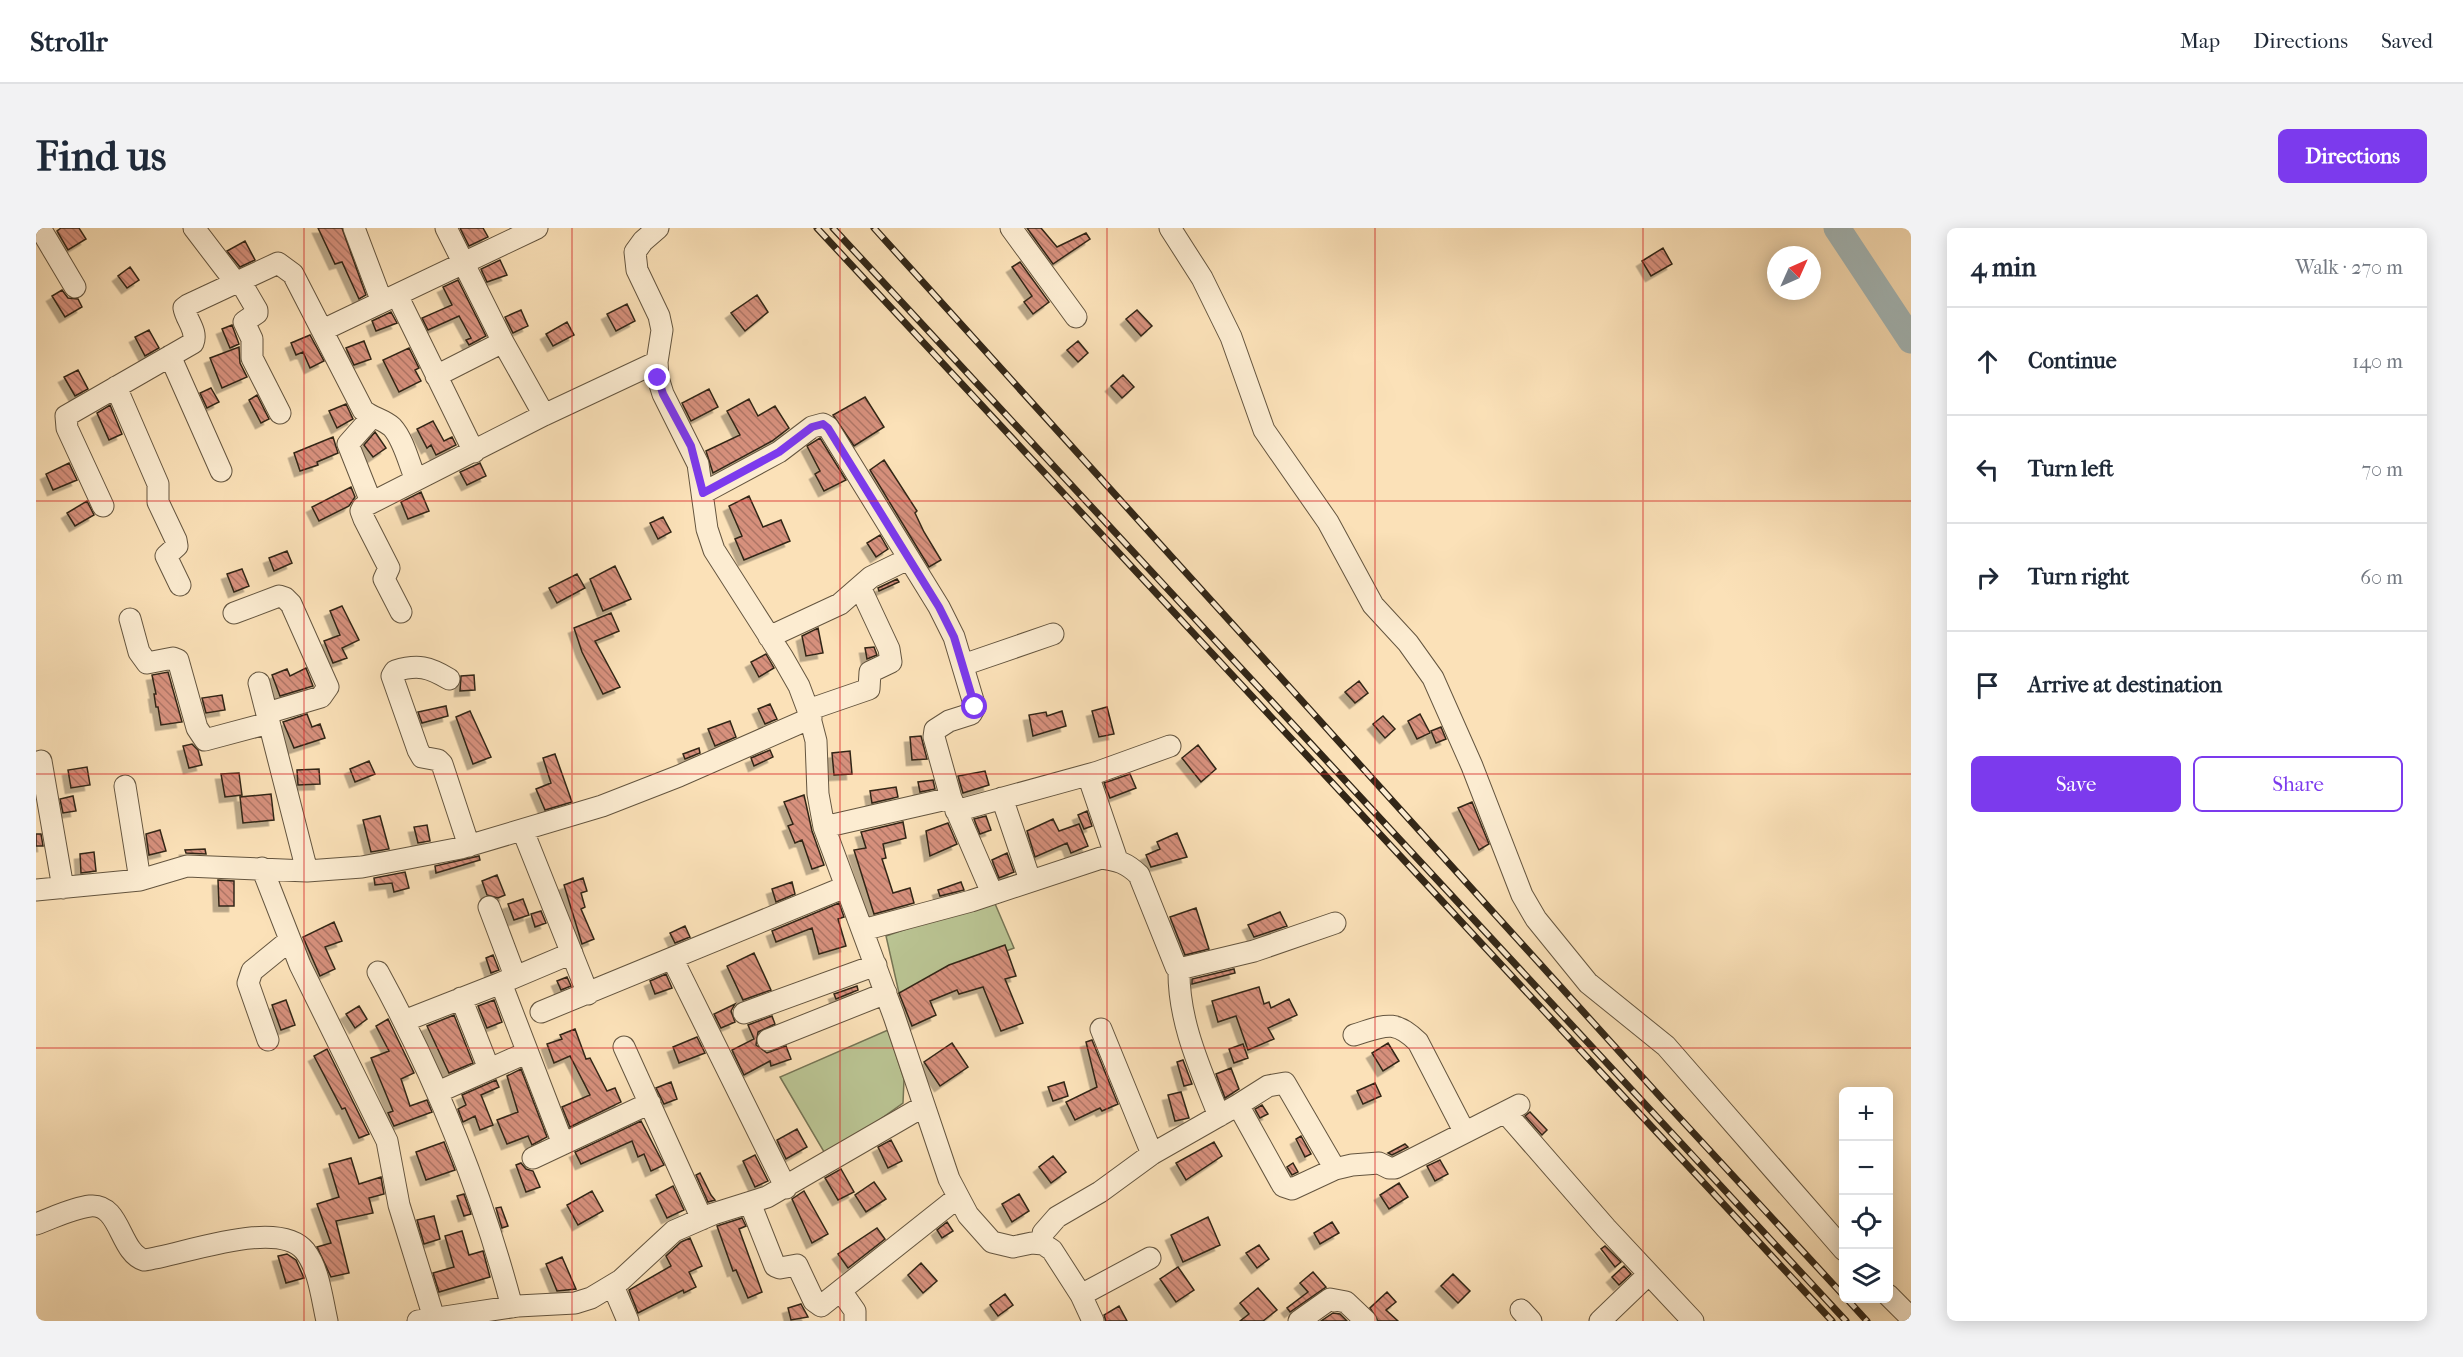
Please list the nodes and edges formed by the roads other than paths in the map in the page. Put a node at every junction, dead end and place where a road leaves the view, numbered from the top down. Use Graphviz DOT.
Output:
graph roads {
  1 [pos="40,228"];
  2 [pos="194,228"];
  3 [pos="354,228"];
  4 [pos="446,228"];
  5 [pos="537,228"];
  6 [pos="658,228"];
  7 [pos="1011,228"];
  8 [pos="1170,228"];
  9 [pos="465,263"];
  10 [pos="238,282"];
  11 [pos="75,287"];
  12 [pos="390,299"];
  13 [pos="1076,317"];
  14 [pos="323,330"];
  15 [pos="502,342"];
  16 [pos="170,356"];
  17 [pos="657,362"];
  18 [pos="436,376"];
  19 [pos="116,387"];
  20 [pos="280,413"];
  21 [pos="543,415"];
  22 [pos="371,418"];
  23 [pos="474,452"];
  24 [pos="220,471"];
  25 [pos="416,480"];
  26 [pos="703,493"];
  27 [pos="371,502"];
  28 [pos="103,506"];
  29 [pos="908,559"];
  30 [pos="180,585"];
  31 [pos="860,587"];
  32 [pos="400,612"];
  33 [pos="234,614"];
  34 [pos="130,619"];
  35 [pos="1053,634"];
  36 [pos="769,637"];
  37 [pos="963,665"];
  38 [pos="449,679"];
  39 [pos="259,683"];
  40 [pos="809,714"];
  41 [pos="268,718"];
  42 [pos="1170,746"];
  43 [pos="41,761"];
  44 [pos="1088,775"];
  45 [pos="125,786"];
  46 [pos="1002,798"];
  47 [pos="953,805"];
  48 [pos="824,827"];
  49 [pos="523,831"];
  50 [pos="469,846"];
  51 [pos="1117,860"];
  52 [pos="262,868"];
  53 [pos="307,871"];
  54 [pos="140,880"];
  55 [pos="1030,880"];
  56 [pos="845,887"];
  57 [pos="63,888"];
  58 [pos="36,890"];
  59 [pos="992,893"];
  60 [pos="489,907"];
  61 [pos="1335,923"];
  62 [pos="863,930"];
  63 [pos="290,940"];
  64 [pos="572,953"];
  65 [pos="673,960"];
  66 [pos="876,965"];
  67 [pos="1179,969"];
  68 [pos="378,972"];
  69 [pos="508,979"];
  70 [pos="886,993"];
  71 [pos="588,994"];
  72 [pos="461,998"];
  73 [pos="541,1012"];
  74 [pos="744,1013"];
  75 [pos="404,1021"];
  76 [pos="1101,1029"];
  77 [pos="1354,1035"];
  78 [pos="268,1040"];
  79 [pos="768,1041"];
  80 [pos="624,1047"];
  81 [pos="526,1053"];
  82 [pos="489,1069"];
  83 [pos="438,1092"];
  84 [pos="650,1103"];
  85 [pos="1238,1105"];
  86 [pos="924,1106"];
  87 [pos="1219,1116"];
  88 [pos="1464,1131"];
  89 [pos="563,1144"];
  90 [pos="1152,1154"];
  91 [pos="533,1158"];
  92 [pos="1335,1169"];
  93 [pos="786,1188"];
  94 [pos="957,1198"];
  95 [pos="750,1203"];
  96 [pos="702,1219"];
  97 [pos="36,1224"];
  98 [pos="1043,1244"];
  99 [pos="1843,1249"];
  100 [pos="1150,1258"];
  101 [pos="1649,1274"];
  102 [pos="613,1286"];
  103 [pos="841,1291"];
  104 [pos="1081,1295"];
  105 [pos="1893,1300"];
  106 [pos="521,1306"];
  107 [pos="470,1317"];
  108 [pos="1911,1318"];
  109 [pos="426,1319"];
  110 [pos="327,1321"];
  111 [pos="628,1321"];
  112 [pos="855,1321"];
  113 [pos="1093,1321"];
  114 [pos="1299,1321"];
  115 [pos="1366,1321"];
  116 [pos="1600,1321"];
  117 [pos="1693,1321"];
  1 -- 11 [label="street"];
  2 -- 10 [label="street"];
  3 -- 12 [label="street"];
  4 -- 9 [label="street"];
  5 -- 9 [label="street"];
  6 -- 17 [label="street"];
  7 -- 13 [label="street"];
  8 -- 99 [label="street"];
  9 -- 12 [label="street"];
  9 -- 15 [label="street"];
  10 -- 14 [label="street"];
  10 -- 16 [label="street"];
  10 -- 20 [label="street"];
  12 -- 14 [label="street"];
  12 -- 18 [label="street"];
  14 -- 22 [label="street"];
  15 -- 18 [label="street"];
  15 -- 21 [label="street"];
  16 -- 19 [label="street"];
  16 -- 24 [label="street"];
  17 -- 21 [label="street"];
  17 -- 26 [label="street"];
  18 -- 23 [label="street"];
  19 -- 28 [label="street"];
  19 -- 30 [label="street"];
  21 -- 23 [label="street"];
  22 -- 25 [label="street"];
  22 -- 27 [label="street"];
  23 -- 25 [label="street"];
  25 -- 27 [label="street"];
  26 -- 29 [label="street"];
  26 -- 36 [label="street"];
  27 -- 32 [label="street"];
  29 -- 31 [label="street"];
  29 -- 37 [label="street"];
  31 -- 36 [label="street"];
  31 -- 40 [label="street"];
  33 -- 41 [label="street"];
  34 -- 41 [label="street"];
  35 -- 37 [label="street"];
  36 -- 40 [label="street"];
  37 -- 47 [label="street"];
  38 -- 50 [label="street"];
  39 -- 41 [label="street"];
  40 -- 48 [label="street"];
  40 -- 49 [label="street"];
  41 -- 53 [label="street"];
  42 -- 44 [label="street"];
  43 -- 57 [label="street"];
  44 -- 46 [label="street"];
  44 -- 51 [label="street"];
  45 -- 54 [label="street"];
  46 -- 47 [label="street"];
  46 -- 55 [label="street"];
  47 -- 48 [label="street"];
  47 -- 59 [label="street"];
  48 -- 56 [label="street"];
  49 -- 50 [label="street"];
  49 -- 64 [label="street"];
  50 -- 53 [label="street"];
  51 -- 55 [label="street"];
  51 -- 67 [label="street"];
  52 -- 53 [label="street"];
  52 -- 54 [label="street"];
  52 -- 63 [label="street"];
  54 -- 57 [label="street"];
  55 -- 59 [label="street"];
  56 -- 62 [label="street"];
  56 -- 65 [label="street"];
  57 -- 58 [label="street"];
  59 -- 62 [label="street"];
  60 -- 69 [label="street"];
  61 -- 67 [label="street"];
  62 -- 66 [label="street"];
  63 -- 78 [label="street"];
  63 -- 109 [label="street"];
  64 -- 69 [label="street"];
  64 -- 71 [label="street"];
  65 -- 71 [label="street"];
  65 -- 93 [label="street"];
  66 -- 70 [label="street"];
  66 -- 74 [label="street"];
  67 -- 87 [label="street"];
  68 -- 75 [label="street"];
  69 -- 72 [label="street"];
  69 -- 81 [label="street"];
  70 -- 79 [label="street"];
  70 -- 86 [label="street"];
  71 -- 73 [label="street"];
  72 -- 75 [label="street"];
  72 -- 82 [label="street"];
  75 -- 83 [label="street"];
  76 -- 90 [label="street"];
  77 -- 88 [label="street"];
  80 -- 84 [label="street"];
  81 -- 82 [label="street"];
  81 -- 89 [label="street"];
  82 -- 83 [label="street"];
  83 -- 106 [label="street"];
  84 -- 89 [label="street"];
  84 -- 96 [label="street"];
  85 -- 87 [label="street"];
  85 -- 92 [label="street"];
  85 -- 92 [label="street"];
  86 -- 93 [label="street"];
  86 -- 94 [label="street"];
  87 -- 90 [label="street"];
  88 -- 92 [label="street"];
  88 -- 101 [label="street"];
  89 -- 91 [label="street"];
  90 -- 98 [label="street"];
  93 -- 95 [label="street"];
  94 -- 98 [label="street"];
  94 -- 103 [label="street"];
  95 -- 96 [label="street"];
  95 -- 103 [label="street"];
  96 -- 102 [label="street"];
  97 -- 110 [label="street"];
  98 -- 104 [label="street"];
  100 -- 104 [label="street"];
  101 -- 116 [label="street"];
  101 -- 117 [label="street"];
  102 -- 106 [label="street"];
  102 -- 111 [label="street"];
  103 -- 112 [label="street"];
  104 -- 113 [label="street"];
  105 -- 108 [label="street"];
  106 -- 107 [label="street"];
  107 -- 109 [label="street"];
  114 -- 115 [label="street"];
}
